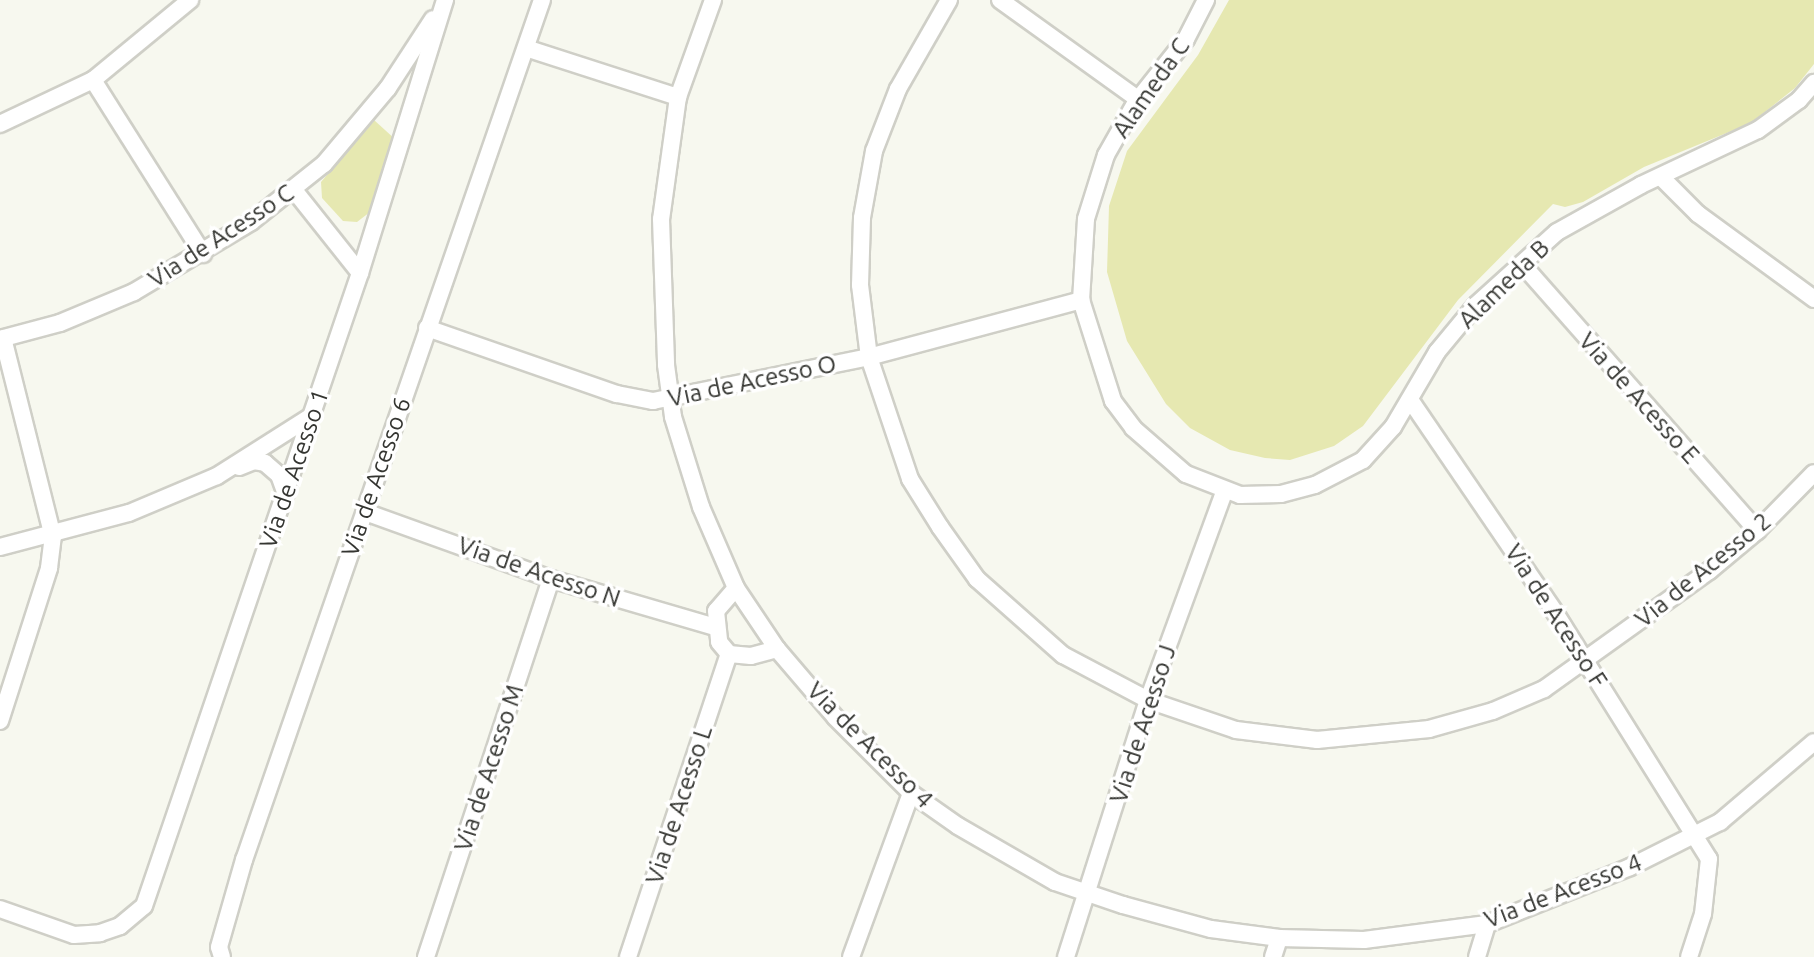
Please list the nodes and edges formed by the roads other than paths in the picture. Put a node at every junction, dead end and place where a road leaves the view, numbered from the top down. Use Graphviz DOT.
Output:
graph roads {
  1 [pos="190,0"];
  2 [pos="445,0"];
  3 [pos="542,0"];
  4 [pos="713,0"];
  5 [pos="949,0"];
  6 [pos="1000,0"];
  7 [pos="1206,0"];
  8 [pos="526,48"];
  9 [pos="93,80"];
  10 [pos="1814,83"];
  11 [pos="678,97"];
  12 [pos="1138,99"];
  13 [pos="0,124"];
  14 [pos="1662,178"];
  15 [pos="294,190"];
  16 [pos="203,254"];
  17 [pos="1522,264"];
  18 [pos="360,273"];
  19 [pos="1814,299"];
  20 [pos="1081,300"];
  21 [pos="427,328"];
  22 [pos="1,339"];
  23 [pos="869,357"];
  24 [pos="668,399"];
  25 [pos="1411,401"];
  26 [pos="310,418"];
  27 [pos="1814,472"];
  28 [pos="217,475"];
  29 [pos="1224,492"];
  30 [pos="286,494"];
  31 [pos="365,512"];
  32 [pos="1757,531"];
  33 [pos="53,537"];
  34 [pos="0,547"];
  35 [pos="551,579"];
  36 [pos="736,588"];
  37 [pos="715,627"];
  38 [pos="777,649"];
  39 [pos="729,654"];
  40 [pos="1585,661"];
  41 [pos="1148,699"];
  42 [pos="0,721"];
  43 [pos="1814,742"];
  44 [pos="911,793"];
  45 [pos="1695,835"];
  46 [pos="1088,894"];
  47 [pos="0,909"];
  48 [pos="1487,924"];
  49 [pos="1279,938"];
  50 [pos="222,957"];
  51 [pos="426,957"];
  52 [pos="628,957"];
  53 [pos="851,957"];
  54 [pos="1066,957"];
  55 [pos="1273,957"];
  56 [pos="1477,957"];
  57 [pos="1689,957"];
  1 -- 9 [label="street"];
  2 -- 15 [label="street, Via de Acesso C"];
  2 -- 18 [label="street, Via de Acesso 1"];
  3 -- 8 [label="street, Via de Acesso 6"];
  4 -- 11 [label="street, Via de Acesso 4"];
  5 -- 23 [label="street, Via de Acesso 2"];
  6 -- 12 [label="street"];
  7 -- 12 [label="street, Alameda C"];
  8 -- 11 [label="street"];
  8 -- 21 [label="street, Via de Acesso 6"];
  9 -- 13 [label="street"];
  9 -- 16 [label="street"];
  10 -- 14 [label="street, Alameda B"];
  11 -- 24 [label="street, Via de Acesso 4"];
  12 -- 20 [label="street, Alameda C"];
  14 -- 17 [label="street, Alameda B"];
  14 -- 19 [label="street"];
  15 -- 16 [label="street, Via de Acesso C"];
  15 -- 18 [label="street"];
  16 -- 22 [label="street, Via de Acesso C"];
  17 -- 25 [label="street, Alameda B"];
  17 -- 32 [label="street, Via de Acesso E"];
  18 -- 26 [label="street, Via de Acesso 1"];
  20 -- 23 [label="street, Via de Acesso O"];
  20 -- 29 [label="street, Alameda C"];
  21 -- 24 [label="street, Via de Acesso O"];
  21 -- 31 [label="street, Via de Acesso 6"];
  22 -- 33 [label="street"];
  23 -- 24 [label="street, Via de Acesso O"];
  23 -- 41 [label="street, Via de Acesso 2"];
  24 -- 36 [label="street, Via de Acesso 4"];
  25 -- 29 [label="street, Alameda B"];
  25 -- 40 [label="street, Via de Acesso F"];
  26 -- 28 [label="street"];
  26 -- 30 [label="street, Via de Acesso 1"];
  27 -- 32 [label="street, Via de Acesso 2"];
  28 -- 30 [label="street"];
  28 -- 33 [label="street"];
  29 -- 41 [label="street, Via de Acesso J"];
  30 -- 47 [label="street, Via de Acesso 1"];
  31 -- 35 [label="street, Via de Acesso N"];
  31 -- 50 [label="street, Via de Acesso 6"];
  32 -- 40 [label="street, Via de Acesso 2"];
  33 -- 34 [label="street"];
  33 -- 42 [label="street"];
  35 -- 37 [label="street, Via de Acesso N"];
  35 -- 51 [label="street, Via de Acesso M"];
  36 -- 37 [label="street"];
  36 -- 38 [label="street, Via de Acesso 4"];
  37 -- 39 [label="street"];
  38 -- 39 [label="street"];
  38 -- 44 [label="street, Via de Acesso 4"];
  39 -- 52 [label="street, Via de Acesso L"];
  40 -- 41 [label="street, Via de Acesso 2"];
  40 -- 45 [label="street, Via de Acesso F"];
  41 -- 46 [label="street, Via de Acesso J"];
  43 -- 45 [label="street"];
  44 -- 46 [label="street, Via de Acesso 4"];
  44 -- 53 [label="street"];
  45 -- 48 [label="street, Via de Acesso 4"];
  45 -- 57 [label="street, Via de Acesso F"];
  46 -- 49 [label="street, Via de Acesso 4"];
  46 -- 54 [label="street, Via de Acesso J"];
  48 -- 49 [label="street, Via de Acesso 4"];
  48 -- 56 [label="street"];
  49 -- 55 [label="street"];
}
